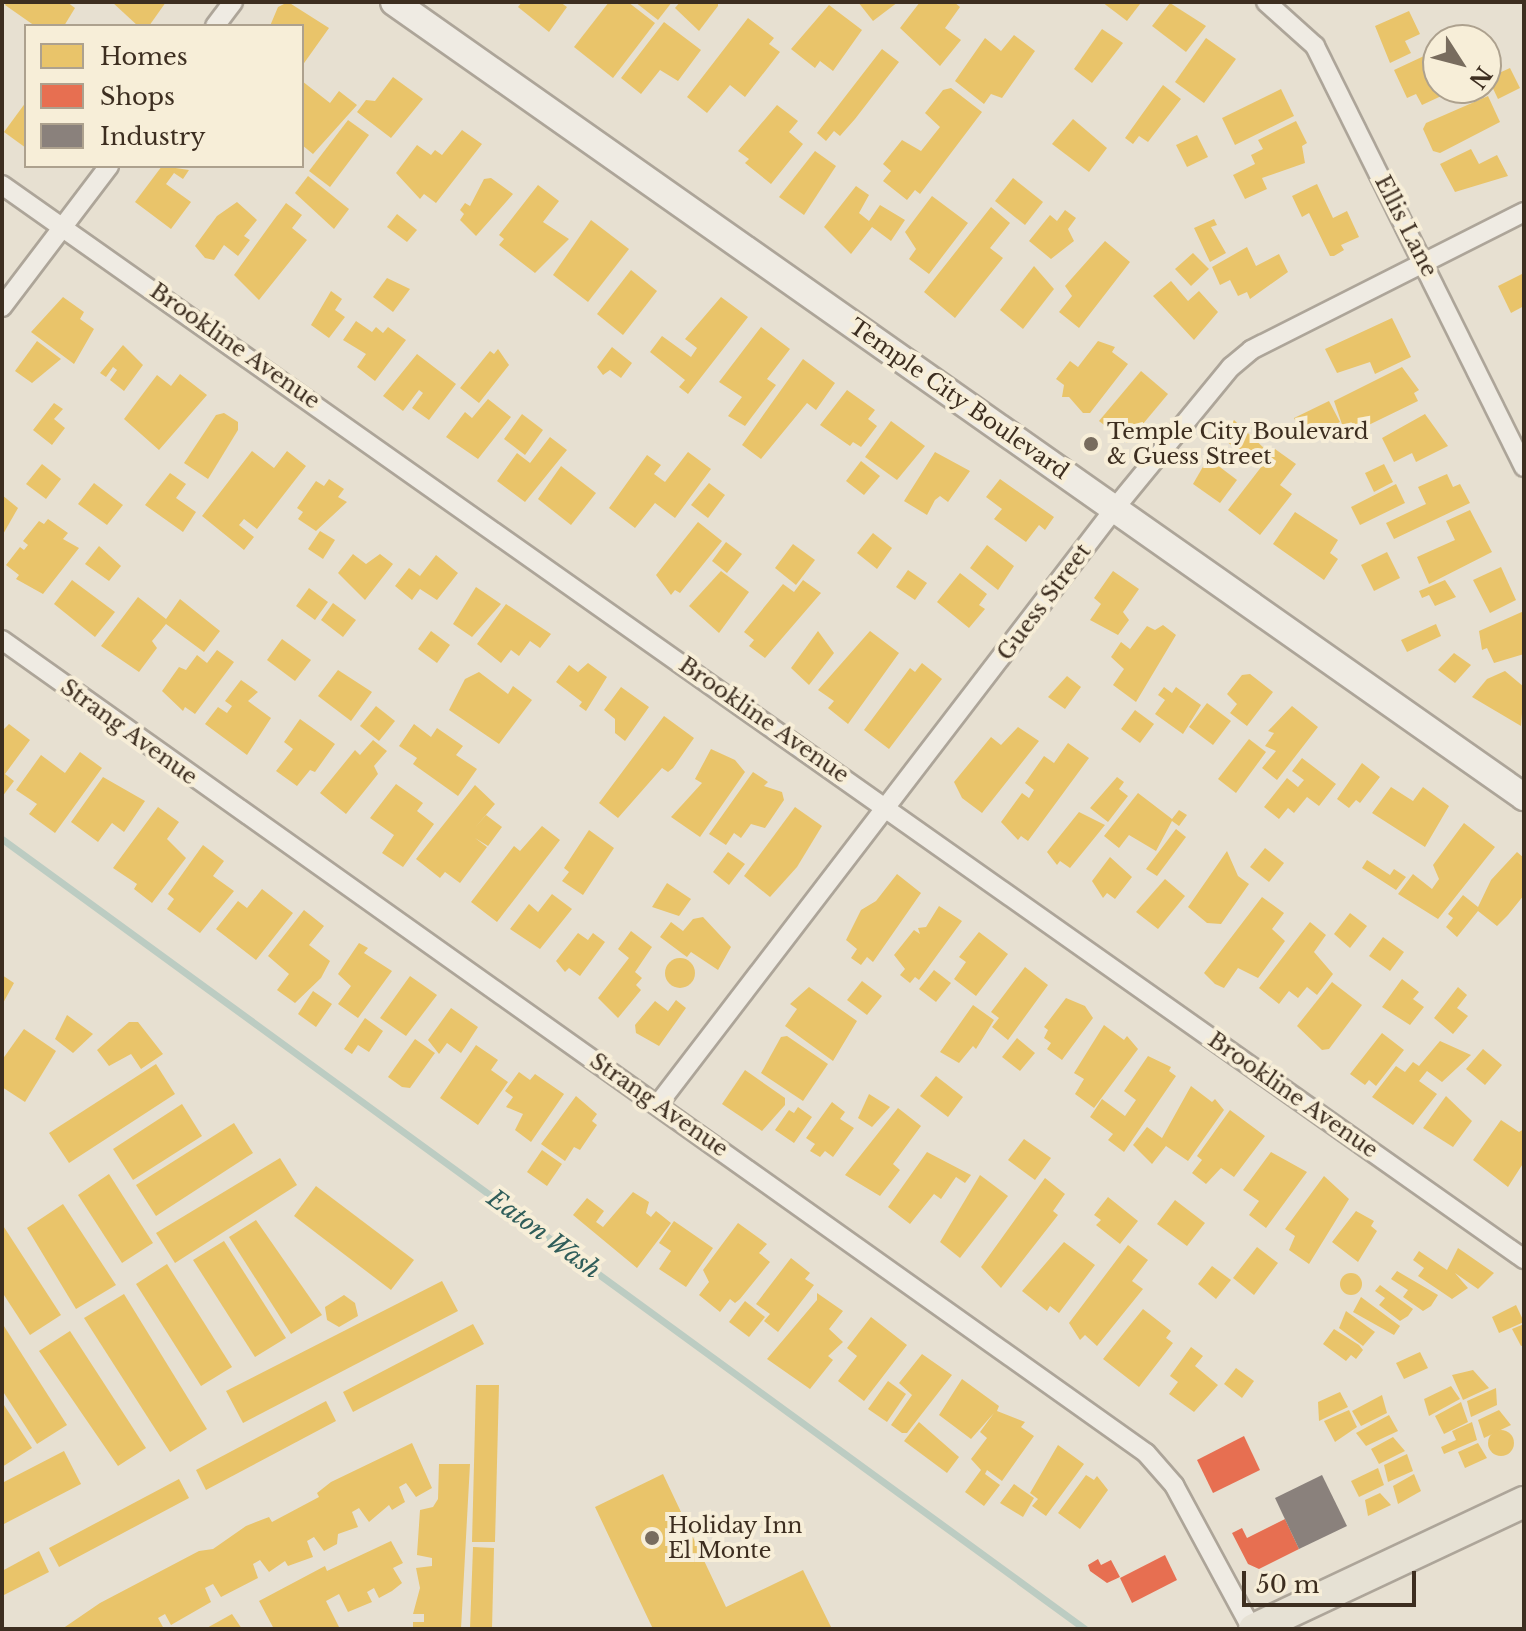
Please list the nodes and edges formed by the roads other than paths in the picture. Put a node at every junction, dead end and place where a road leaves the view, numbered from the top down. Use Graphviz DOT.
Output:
graph roads {
  1 [pos="233,2"];
  2 [pos="394,2"];
  3 [pos="1266,2"];
  4 [pos="1294,10"];
  5 [pos="216,24"];
  6 [pos="107,168"];
  7 [pos="2,185"];
  8 [pos="1524,212"];
  9 [pos="64,225"];
  10 [pos="1424,261"];
  11 [pos="2,307"];
  12 [pos="1524,467"];
  13 [pos="1115,508"];
  14 [pos="2,640"];
  15 [pos="1524,797"];
  16 [pos="887,807"];
  17 [pos="659,1103"];
  18 [pos="1524,1259"];
  19 [pos="1524,1502"];
  20 [pos="1253,1629"];
  1 -- 5 [label="street"];
  2 -- 13 [label="main road, Temple City Boulevard"];
  3 -- 4 [label="street, Ellis Lane"];
  4 -- 10 [label="street, Ellis Lane"];
  6 -- 9 [label="street"];
  7 -- 9 [label="street, Brookline Avenue"];
  8 -- 10 [label="street, Guess Street"];
  9 -- 11 [label="street"];
  9 -- 16 [label="street, Brookline Avenue"];
  10 -- 12 [label="street, Ellis Lane"];
  10 -- 13 [label="street, Guess Street"];
  13 -- 15 [label="main road, Temple City Boulevard"];
  13 -- 16 [label="street, Guess Street"];
  14 -- 17 [label="street, Strang Avenue"];
  16 -- 17 [label="street, Guess Street"];
  16 -- 18 [label="street, Brookline Avenue"];
  17 -- 20 [label="street, Strang Avenue"];
  19 -- 20 [label="main road"];
}
